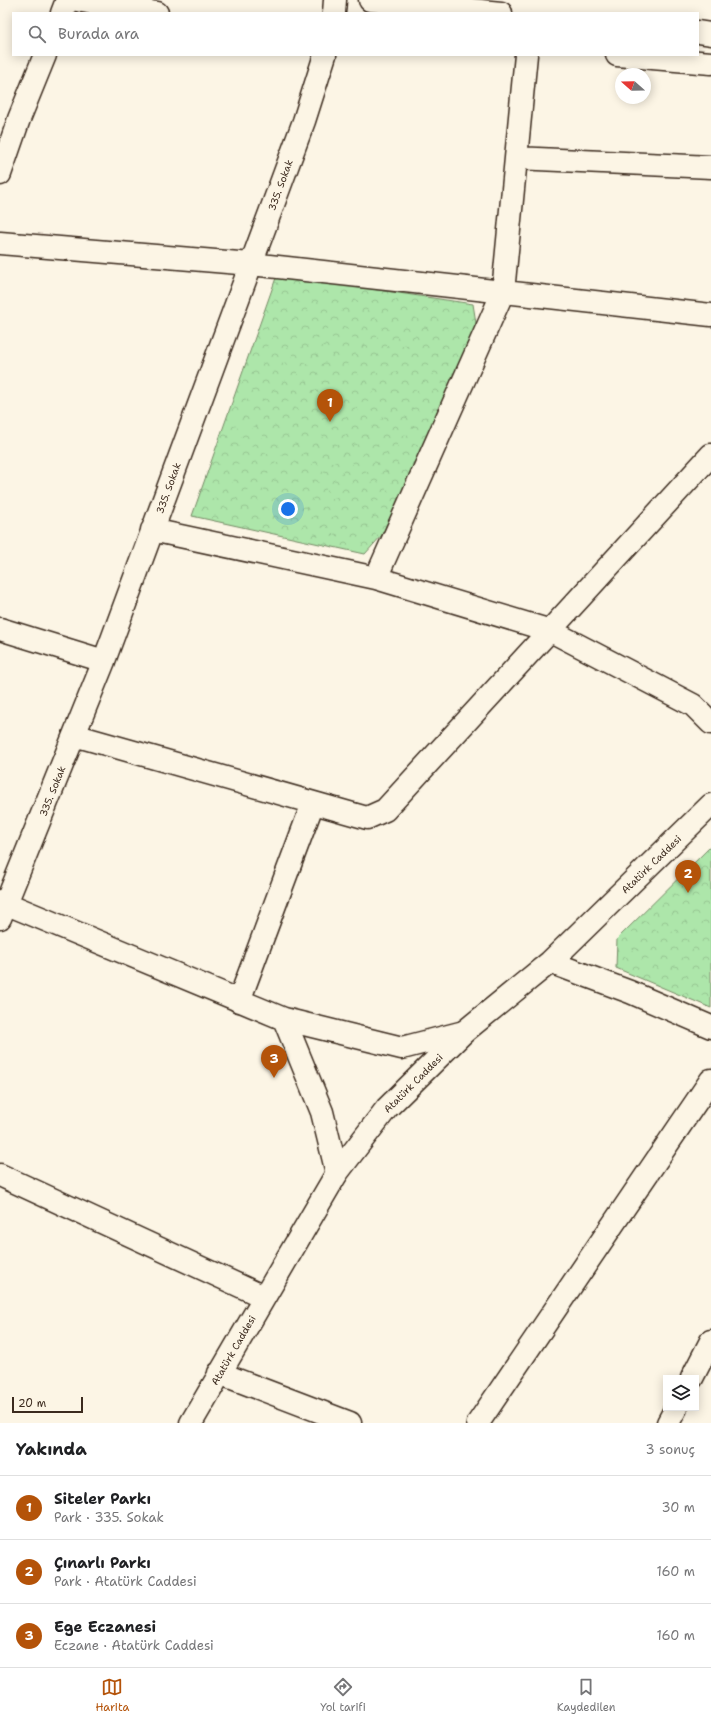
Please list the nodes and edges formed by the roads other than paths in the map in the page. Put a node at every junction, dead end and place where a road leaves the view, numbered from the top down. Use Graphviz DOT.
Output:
graph roads {
  1 [pos="67,0"];
  2 [pos="77,0"];
  3 [pos="335,0"];
  4 [pos="370,0"];
  5 [pos="62,12"];
  6 [pos="149,12"];
  7 [pos="334,12"];
  8 [pos="491,12"];
  9 [pos="699,32"];
  10 [pos="711,34"];
  11 [pos="45,56"];
  12 [pos="325,56"];
  13 [pos="526,56"];
  14 [pos="629,56"];
  15 [pos="711,63"];
  16 [pos="516,158"];
  17 [pos="711,167"];
  18 [pos="0,174"];
  19 [pos="0,243"];
  20 [pos="251,264"];
  21 [pos="503,292"];
  22 [pos="711,315"];
  23 [pos="711,455"];
  24 [pos="152,530"];
  25 [pos="376,578"];
  26 [pos="0,629"];
  27 [pos="551,631"];
  28 [pos="104,661"];
  29 [pos="711,723"];
  30 [pos="74,735"];
  31 [pos="313,803"];
  32 [pos="711,805"];
  33 [pos="2,908"];
  34 [pos="550,962"];
  35 [pos="239,1001"];
  36 [pos="284,1020"];
  37 [pos="711,1027"];
  38 [pos="464,1032"];
  39 [pos="711,1080"];
  40 [pos="337,1173"];
  41 [pos="0,1175"];
  42 [pos="264,1297"];
  43 [pos="711,1341"];
  44 [pos="219,1373"];
  45 [pos="694,1375"];
  46 [pos="674,1411"];
  47 [pos="191,1423"];
  48 [pos="350,1423"];
  49 [pos="478,1423"];
  50 [pos="668,1423"];
  1 -- 5 [label="street"];
  2 -- 6 [label="street"];
  3 -- 7 [label="street"];
  4 -- 8 [label="street"];
  9 -- 10 [label="street"];
  11 -- 18 [label="street"];
  12 -- 20 [label="street, 335. Sokak"];
  13 -- 16 [label="street"];
  14 -- 15 [label="street"];
  16 -- 17 [label="street"];
  16 -- 21 [label="street"];
  19 -- 20 [label="street"];
  20 -- 21 [label="street"];
  20 -- 24 [label="street, 335. Sokak"];
  21 -- 22 [label="street"];
  21 -- 25 [label="street"];
  23 -- 27 [label="street"];
  24 -- 25 [label="street"];
  24 -- 28 [label="street, 335. Sokak"];
  25 -- 27 [label="street"];
  26 -- 28 [label="street"];
  27 -- 29 [label="street"];
  27 -- 31 [label="street"];
  28 -- 30 [label="street, 335. Sokak"];
  30 -- 31 [label="street"];
  30 -- 33 [label="street, 335. Sokak"];
  31 -- 35 [label="street"];
  32 -- 34 [label="street, Atatürk Caddesi"];
  33 -- 35 [label="street"];
  34 -- 37 [label="street"];
  34 -- 38 [label="street, Atatürk Caddesi"];
  35 -- 36 [label="street"];
  36 -- 38 [label="street"];
  36 -- 40 [label="street"];
  38 -- 40 [label="street, Atatürk Caddesi"];
  39 -- 49 [label="street"];
  40 -- 42 [label="street, Atatürk Caddesi"];
  41 -- 42 [label="street"];
  42 -- 44 [label="street, Atatürk Caddesi"];
  43 -- 45 [label="street"];
  44 -- 47 [label="street, Atatürk Caddesi"];
  44 -- 48 [label="street"];
  46 -- 50 [label="street"];
}
